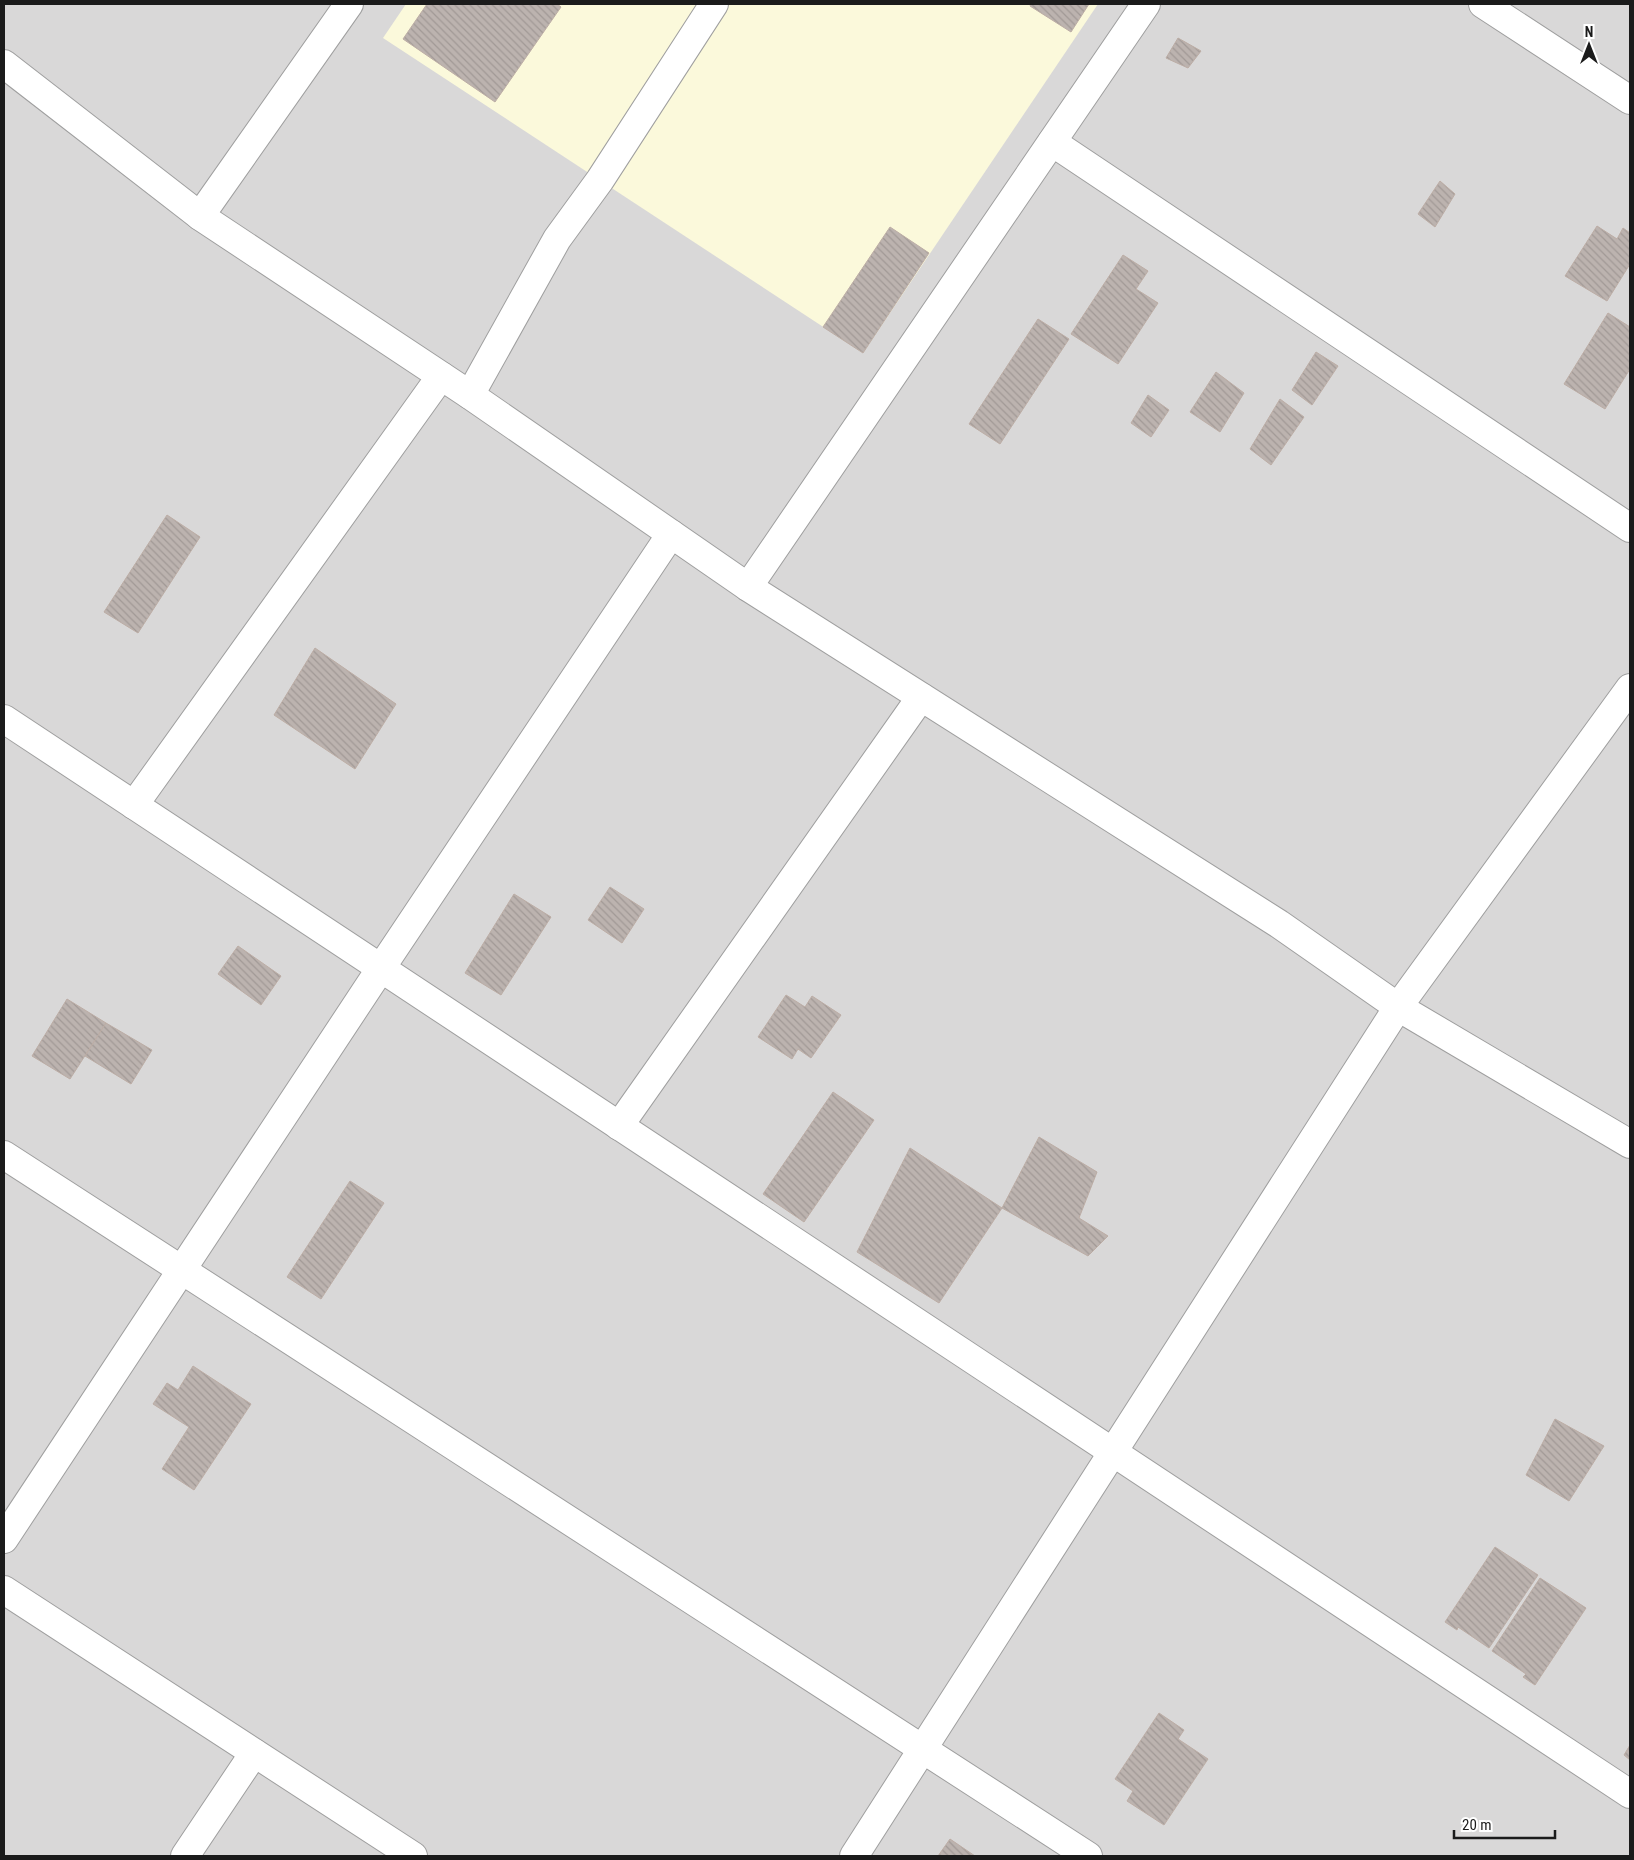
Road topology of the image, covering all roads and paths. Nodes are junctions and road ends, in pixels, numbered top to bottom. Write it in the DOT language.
graph roads {
  1 [pos="349,4"];
  2 [pos="714,4"];
  3 [pos="1146,4"];
  4 [pos="1483,4"];
  5 [pos="4,64"];
  6 [pos="1630,100"];
  7 [pos="1052,142"];
  8 [pos="200,216"];
  9 [pos="441,376"];
  10 [pos="470,395"];
  11 [pos="1630,528"];
  12 [pos="671,534"];
  13 [pos="748,586"];
  14 [pos="1630,688"];
  15 [pos="921,697"];
  16 [pos="4,719"];
  17 [pos="134,805"];
  18 [pos="381,968"];
  19 [pos="1398,1007"];
  20 [pos="619,1126"];
  21 [pos="1630,1144"];
  22 [pos="4,1155"];
  23 [pos="182,1270"];
  24 [pos="1114,1452"];
  25 [pos="4,1539"];
  26 [pos="4,1590"];
  27 [pos="923,1749"];
  28 [pos="254,1753"];
  29 [pos="1630,1794"];
  30 [pos="185,1856"];
  31 [pos="413,1856"];
  32 [pos="854,1856"];
  33 [pos="1088,1856"];
  1 -- 8 [label="street"];
  2 -- 10 [label="street"];
  3 -- 7 [label="street"];
  4 -- 6 [label="street"];
  5 -- 8 [label="street"];
  7 -- 11 [label="street"];
  7 -- 13 [label="street"];
  8 -- 9 [label="street"];
  9 -- 10 [label="street"];
  9 -- 17 [label="street"];
  10 -- 12 [label="street"];
  12 -- 13 [label="street"];
  12 -- 18 [label="street"];
  13 -- 15 [label="street"];
  14 -- 19 [label="street"];
  15 -- 19 [label="street"];
  15 -- 20 [label="street"];
  16 -- 17 [label="street"];
  17 -- 18 [label="street"];
  18 -- 20 [label="street"];
  18 -- 23 [label="street"];
  19 -- 21 [label="street"];
  19 -- 24 [label="street"];
  20 -- 24 [label="street"];
  22 -- 23 [label="street"];
  23 -- 25 [label="street"];
  23 -- 27 [label="street"];
  24 -- 27 [label="street"];
  24 -- 29 [label="street"];
  26 -- 28 [label="street"];
  27 -- 32 [label="street"];
  27 -- 33 [label="street"];
  28 -- 30 [label="street"];
  28 -- 31 [label="street"];
}
